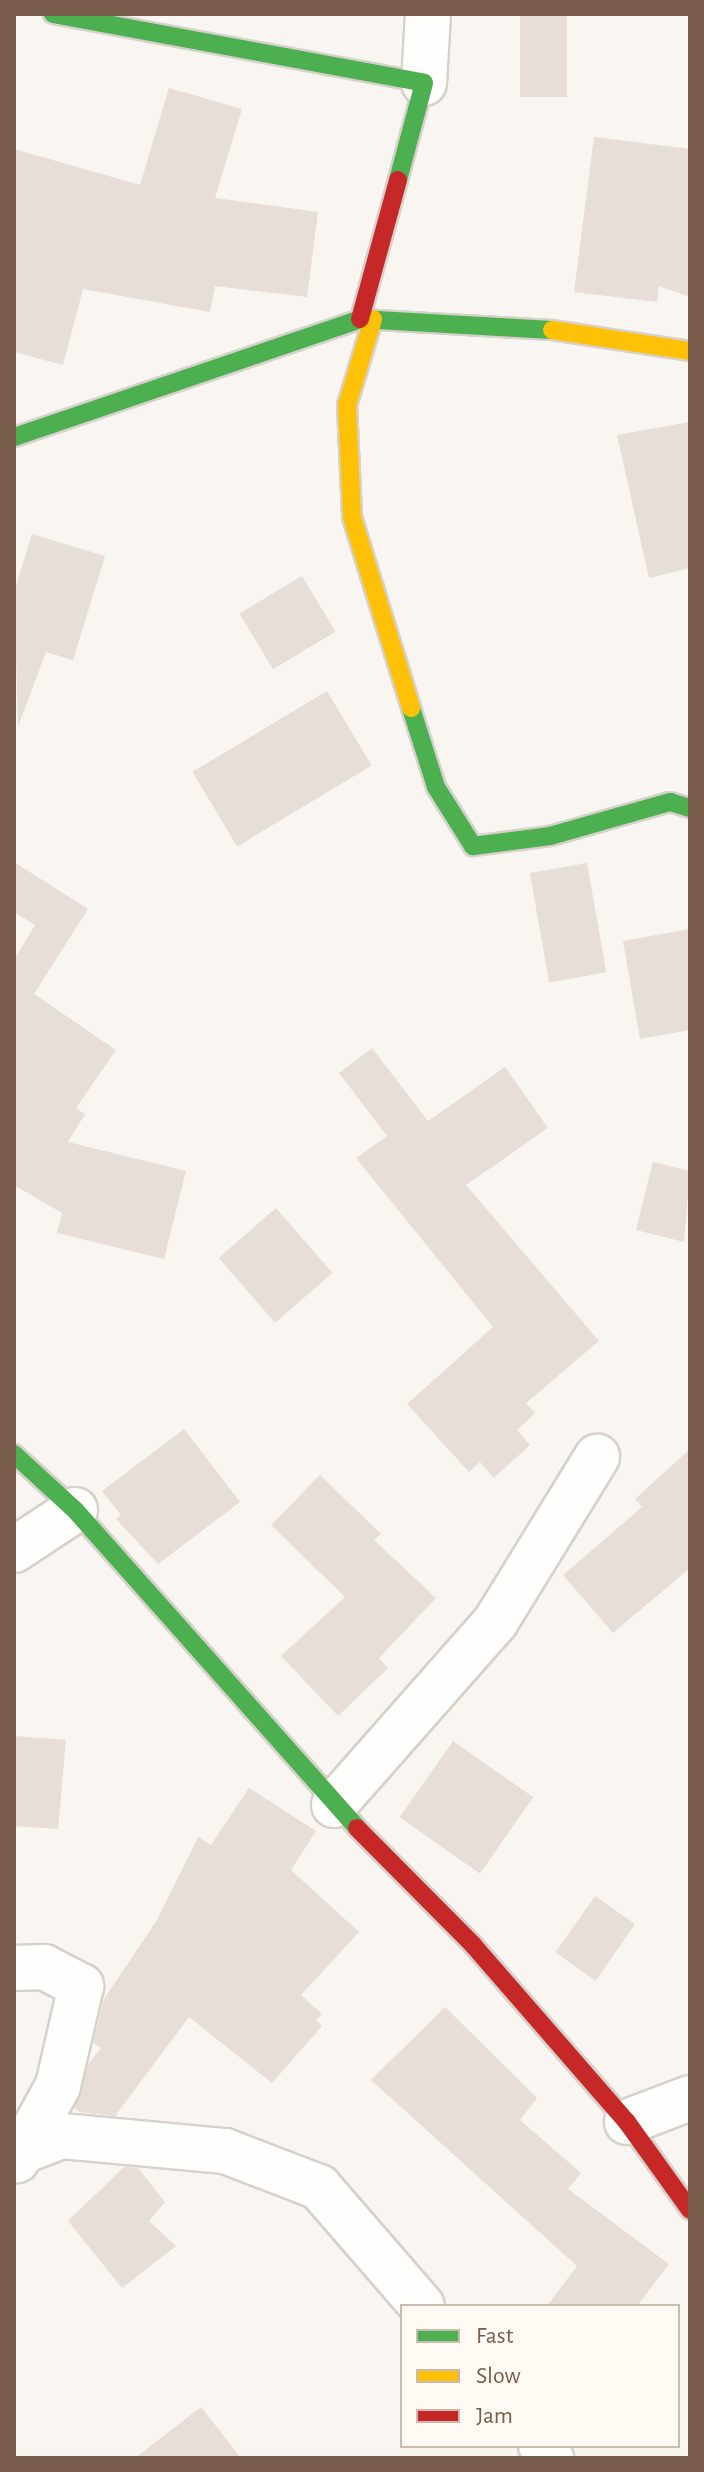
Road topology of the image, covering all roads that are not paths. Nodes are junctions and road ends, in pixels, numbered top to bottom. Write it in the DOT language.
graph roads {
  1 [pos="53,14"];
  2 [pos="428,14"];
  3 [pos="424,83"];
  4 [pos="366,319"];
  5 [pos="690,351"];
  6 [pos="14,437"];
  7 [pos="690,808"];
  8 [pos="14,1454"];
  9 [pos="597,1457"];
  10 [pos="75,1510"];
  11 [pos="14,1550"];
  12 [pos="334,1805"];
  13 [pos="14,1968"];
  14 [pos="690,2098"];
  15 [pos="627,2122"];
  16 [pos="17,2159"];
  17 [pos="690,2210"];
  18 [pos="420,2304"];
  1 -- 3 [label="street"];
  2 -- 3 [label="street"];
  3 -- 4 [label="street"];
  4 -- 5 [label="street"];
  4 -- 6 [label="street"];
  4 -- 7 [label="street"];
  8 -- 10 [label="street"];
  9 -- 12 [label="street"];
  10 -- 11 [label="street"];
  10 -- 12 [label="street"];
  12 -- 15 [label="street"];
  13 -- 16 [label="street"];
  14 -- 15 [label="street"];
  15 -- 17 [label="street"];
  16 -- 18 [label="street"];
}
